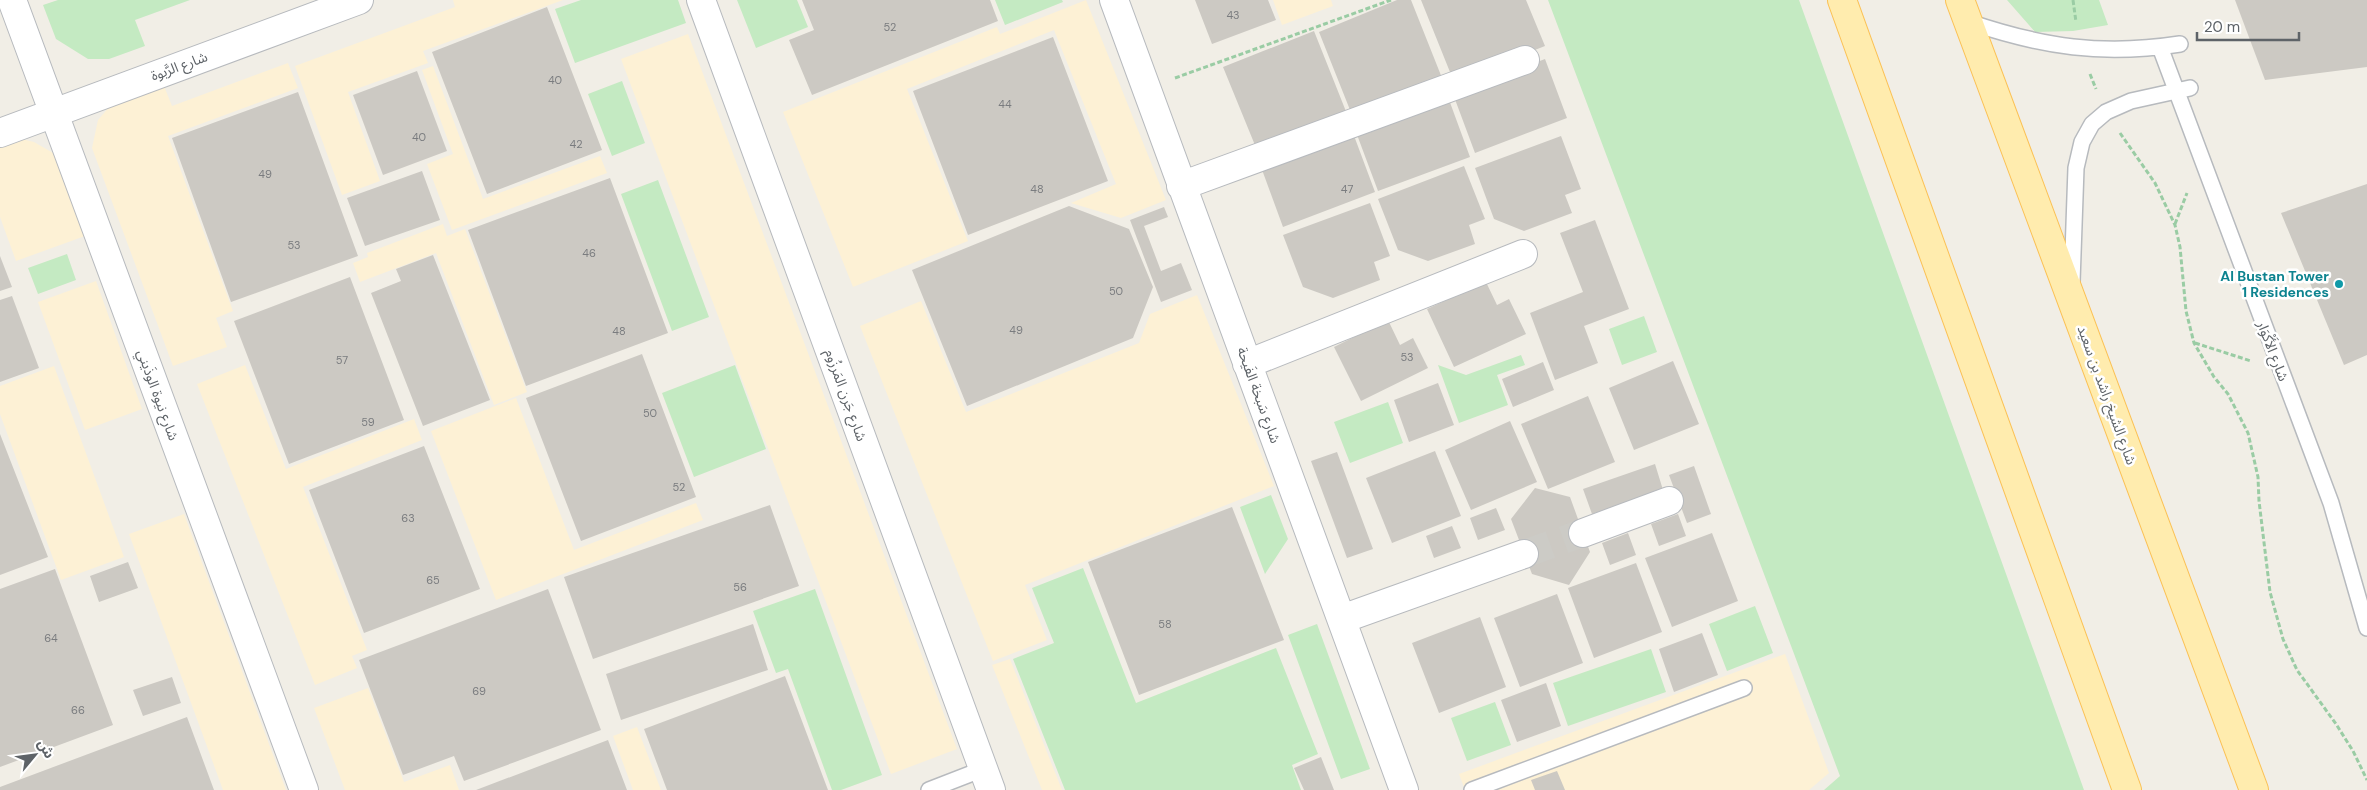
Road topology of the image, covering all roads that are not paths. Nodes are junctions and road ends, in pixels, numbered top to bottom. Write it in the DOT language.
graph roads {
  1 [pos="12,0"];
  2 [pos="359,0"];
  3 [pos="701,0"];
  4 [pos="1114,0"];
  5 [pos="1842,0"];
  6 [pos="1964,11"];
  7 [pos="2180,44"];
  8 [pos="2160,47"];
  9 [pos="1525,60"];
  10 [pos="2183,90"];
  11 [pos="54,113"];
  12 [pos="0,133"];
  13 [pos="1181,186"];
  14 [pos="1522,254"];
  15 [pos="2071,299"];
  16 [pos="1247,364"];
  17 [pos="1669,502"];
  18 [pos="1584,533"];
  19 [pos="1524,554"];
  20 [pos="1342,620"];
  21 [pos="2367,628"];
  22 [pos="1744,688"];
  23 [pos="987,780"];
  24 [pos="304,790"];
  25 [pos="928,790"];
  26 [pos="1404,790"];
  27 [pos="1472,790"];
  28 [pos="2127,790"];
  29 [pos="2254,790"];
  1 -- 11 [label="street, شارع نيوة الوذَيني"];
  2 -- 11 [label="street, شارع الرَّبوة"];
  3 -- 23 [label="street, شارع جَرن المَرزُوم"];
  4 -- 13 [label="street, شارع سَبخة الفَيحة"];
  5 -- 28 [label="main road"];
  6 -- 8 [label="lane"];
  6 -- 15 [label="main road, شارع الشيخ راشد بن سعيد"];
  7 -- 8 [label="lane"];
  8 -- 10 [label="lane, شارع الأَكْوَار"];
  9 -- 13 [label="street"];
  10 -- 15 [label="lane"];
  10 -- 21 [label="lane, شارع الأَكْوَار"];
  11 -- 12 [label="street, شارع الرَّبوة"];
  11 -- 24 [label="street, شارع نيوة الوذَيني"];
  13 -- 16 [label="street, شارع سَبخة الفَيحة"];
  14 -- 16 [label="street"];
  15 -- 29 [label="main road, شارع الشيخ راشد بن سعيد"];
  16 -- 20 [label="street, شارع سَبخة الفَيحة"];
  17 -- 18 [label="street"];
  19 -- 20 [label="street"];
  20 -- 26 [label="street, شارع سَبخة الفَيحة"];
  22 -- 27 [label="lane"];
  23 -- 25 [label="lane"];
}
